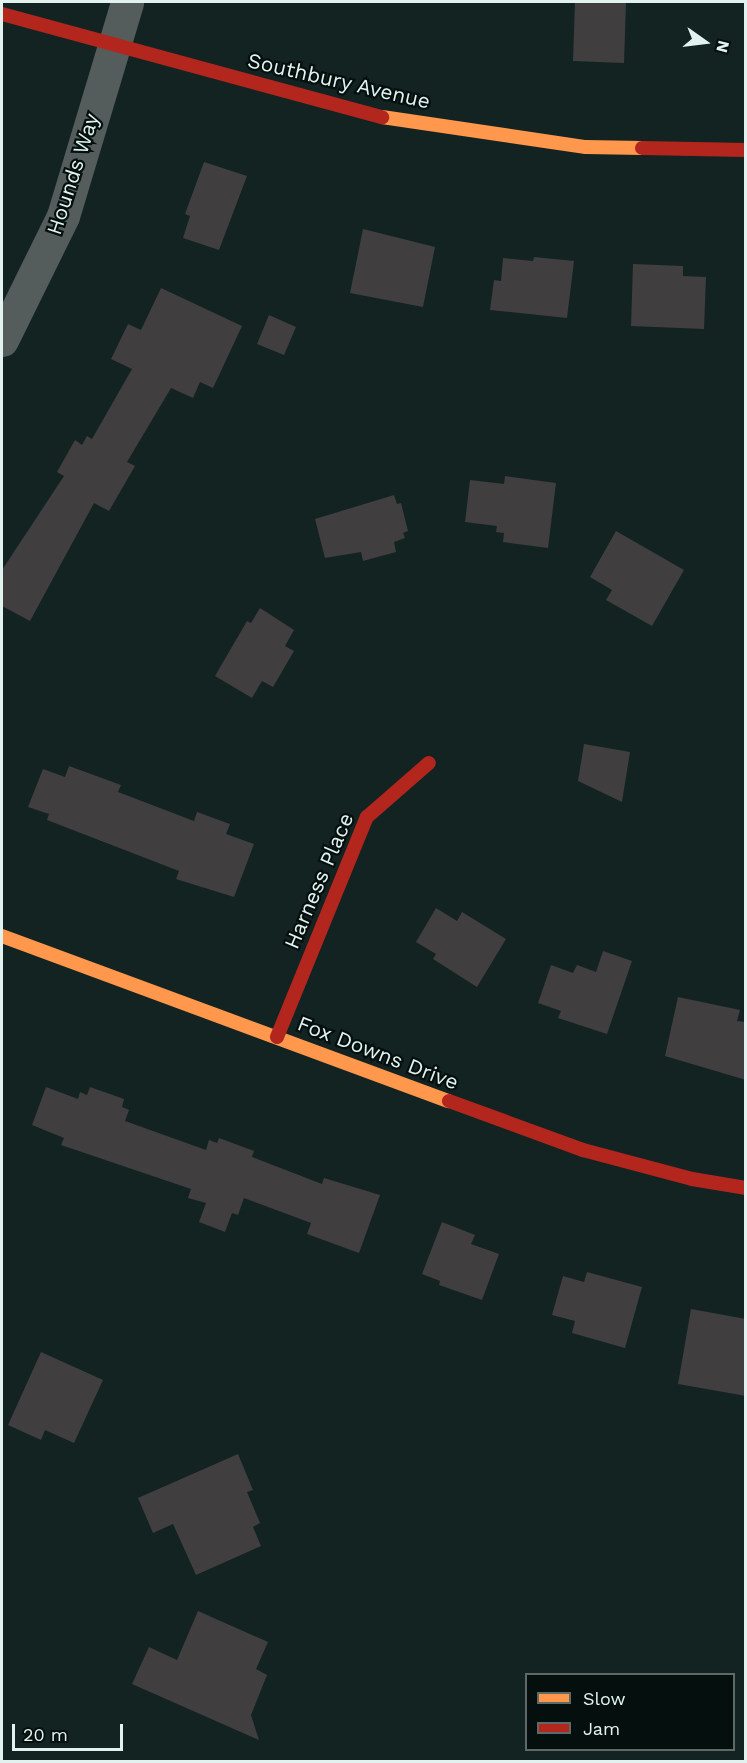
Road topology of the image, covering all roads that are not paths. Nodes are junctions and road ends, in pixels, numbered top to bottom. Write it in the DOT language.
graph roads {
  1 [pos="127,2"];
  2 [pos="2,14"];
  3 [pos="113,46"];
  4 [pos="746,150"];
  5 [pos="2,340"];
  6 [pos="429,763"];
  7 [pos="2,936"];
  8 [pos="277,1037"];
  9 [pos="746,1188"];
  1 -- 3 [label="street, Hounds Way"];
  2 -- 3 [label="street, Southbury Avenue"];
  3 -- 4 [label="street, Southbury Avenue"];
  3 -- 5 [label="street, Hounds Way"];
  6 -- 8 [label="street, Harness Place"];
  7 -- 8 [label="street, Fox Downs Drive"];
  8 -- 9 [label="street, Fox Downs Drive"];
}
